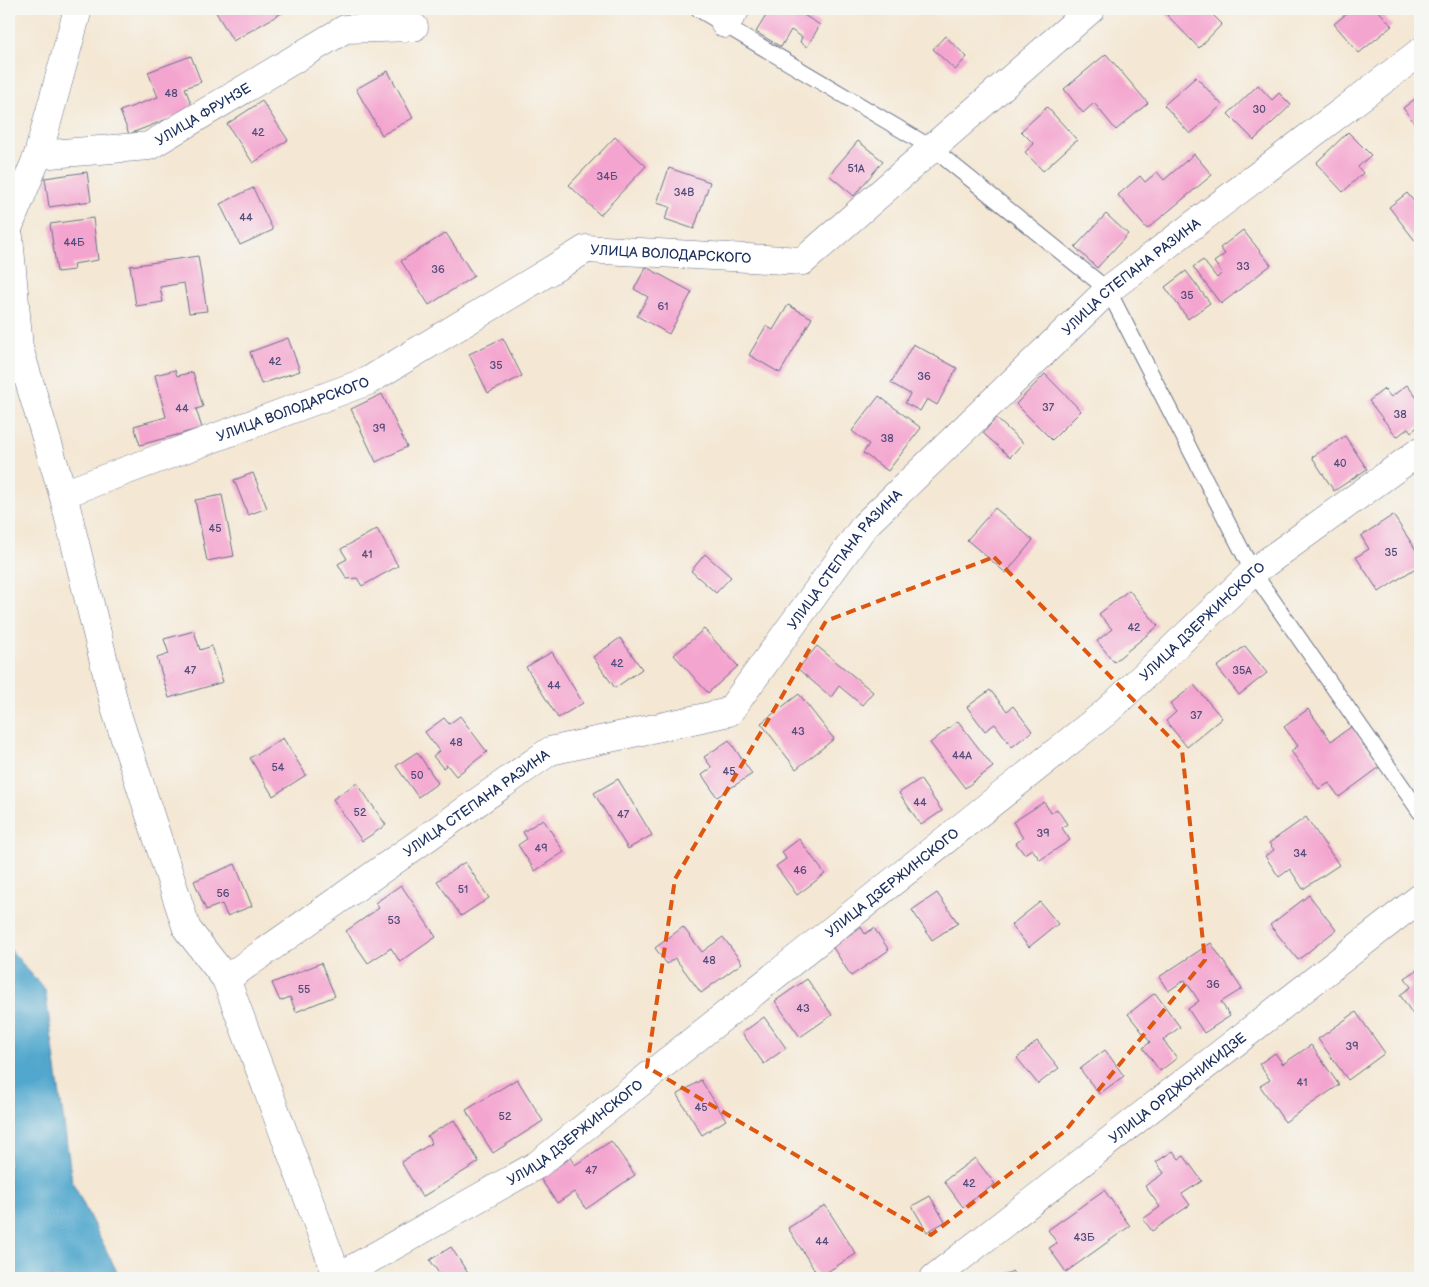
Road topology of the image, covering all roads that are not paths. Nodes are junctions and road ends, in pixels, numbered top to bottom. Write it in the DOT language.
graph roads {
  1 [pos="78,9"];
  2 [pos="698,9"];
  3 [pos="1091,9"];
  4 [pos="730,16"];
  5 [pos="414,26"];
  6 [pos="1420,52"];
  7 [pos="932,148"];
  8 [pos="38,155"];
  9 [pos="9,226"];
  10 [pos="9,237"];
  11 [pos="1108,290"];
  12 [pos="1420,451"];
  13 [pos="63,494"];
  14 [pos="1253,572"];
  15 [pos="1420,812"];
  16 [pos="1420,898"];
  17 [pos="226,980"];
  18 [pos="338,1277"];
  19 [pos="934,1278"];
  1 -- 8 [label="street"];
  2 -- 4 [label="lane"];
  3 -- 7 [label="street, УЛИЦА ВОЛОДАРСКОГО"];
  4 -- 7 [label="lane"];
  5 -- 8 [label="street, УЛИЦА ФРУНЗЕ"];
  6 -- 11 [label="street, УЛИЦА СТЕПАНА РАЗИНА"];
  7 -- 11 [label="lane"];
  7 -- 13 [label="street, УЛИЦА ВОЛОДАРСКОГО"];
  8 -- 9 [label="street"];
  10 -- 13 [label="street"];
  11 -- 14 [label="lane"];
  11 -- 17 [label="street, УЛИЦА СТЕПАНА РАЗИНА"];
  12 -- 14 [label="street, УЛИЦА ДЗЕРЖИНСКОГО"];
  13 -- 17 [label="street"];
  14 -- 15 [label="lane"];
  14 -- 18 [label="street, УЛИЦА ДЗЕРЖИНСКОГО"];
  16 -- 19 [label="street, УЛИЦА ОРДЖОНИКИДЗЕ"];
  17 -- 18 [label="street"];
}
